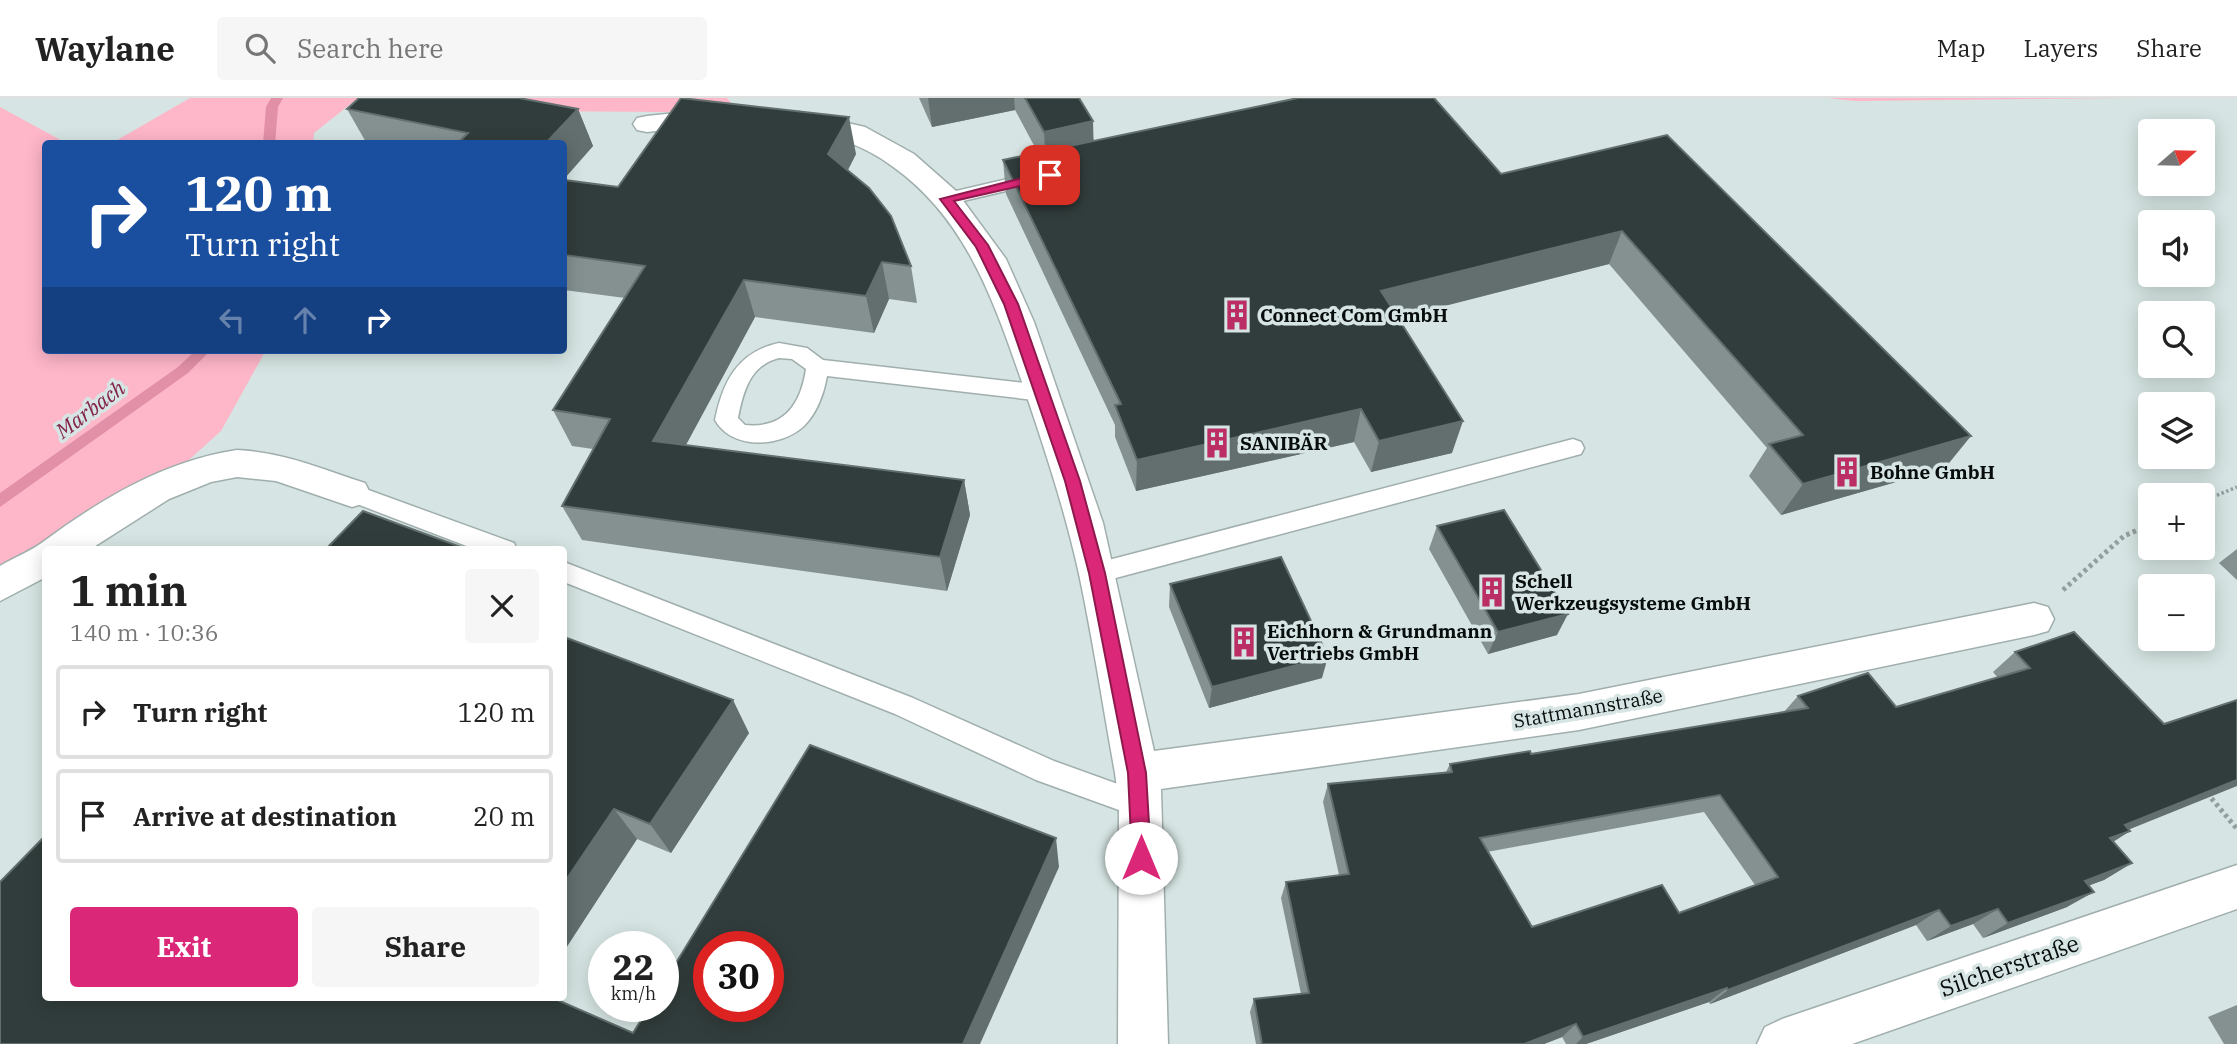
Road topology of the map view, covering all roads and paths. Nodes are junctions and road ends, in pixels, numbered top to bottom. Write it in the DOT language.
graph roads {
  1 [pos="647,124"];
  2 [pos="1054,174"];
  3 [pos="946,199"];
  4 [pos="817,367"];
  5 [pos="1043,393"];
  6 [pos="1573,448"];
  7 [pos="2237,487"];
  8 [pos="352,493"];
  9 [pos="2215,497"];
  10 [pos="2138,530"];
  11 [pos="65,546"];
  12 [pos="494,546"];
  13 [pos="42,559"];
  14 [pos="567,573"];
  15 [pos="1097,573"];
  16 [pos="0,585"];
  17 [pos="2034,619"];
  18 [pos="1139,789"];
  19 [pos="2203,789"];
  20 [pos="2237,829"];
  21 [pos="2237,887"];
  22 [pos="1143,1044"];
  23 [pos="1782,1044"];
  1 -- 3 [label="street"];
  2 -- 3 [label="lane"];
  3 -- 5 [label="street"];
  4 -- 4 [label="lane"];
  4 -- 5 [label="lane"];
  5 -- 15 [label="street"];
  6 -- 15 [label="lane"];
  7 -- 9 [label="path"];
  8 -- 11 [label="street"];
  8 -- 12 [label="lane"];
  10 -- 17 [label="path"];
  13 -- 16 [label="street"];
  14 -- 18 [label="lane"];
  15 -- 18 [label="street"];
  17 -- 18 [label="street, Stattmannstraße"];
  18 -- 22 [label="street"];
  19 -- 20 [label="path"];
  21 -- 23 [label="street, Silcherstraße"];
}
